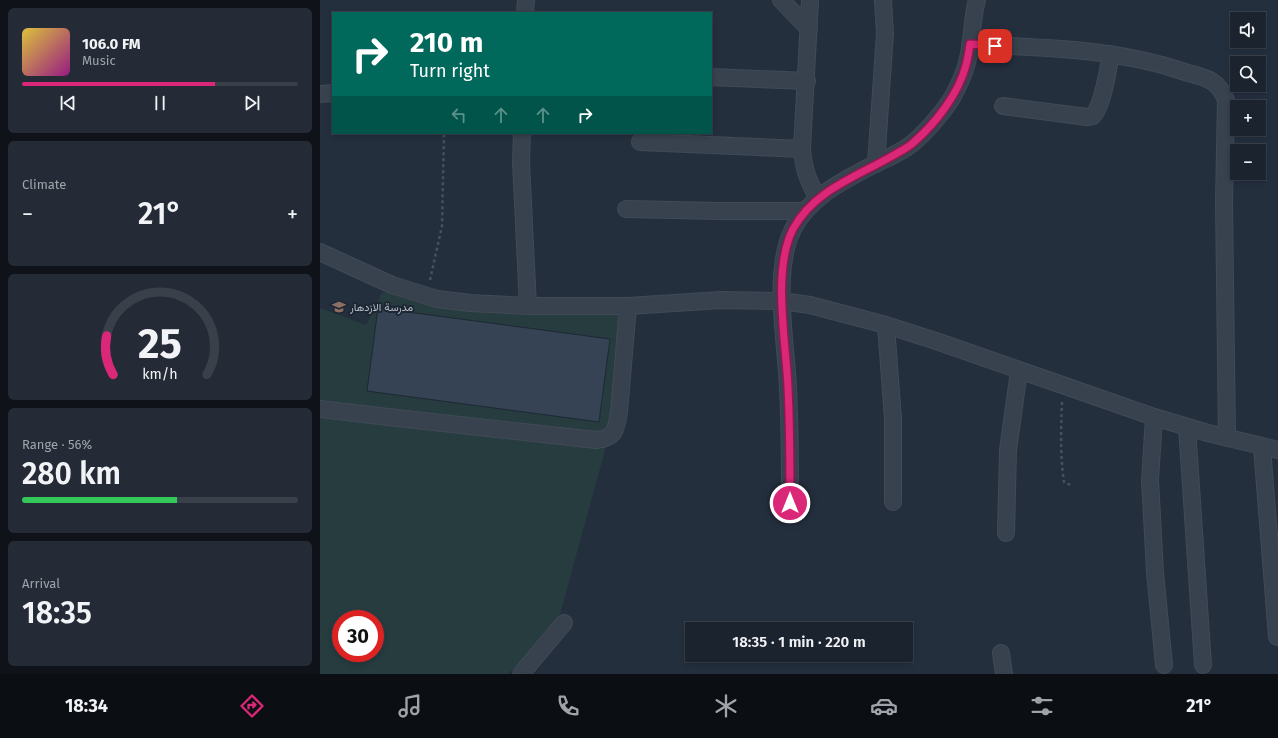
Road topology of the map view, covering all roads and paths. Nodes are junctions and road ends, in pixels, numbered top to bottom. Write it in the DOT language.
graph roads {
  1 [pos="526,0"];
  2 [pos="781,0"];
  3 [pos="810,0"];
  4 [pos="883,0"];
  5 [pos="977,0"];
  6 [pos="525,12"];
  7 [pos="809,29"];
  8 [pos="970,44"];
  9 [pos="1111,54"];
  10 [pos="712,77"];
  11 [pos="807,81"];
  12 [pos="332,93"];
  13 [pos="320,94"];
  14 [pos="1003,106"];
  15 [pos="444,134"];
  16 [pos="522,134"];
  17 [pos="640,142"];
  18 [pos="802,149"];
  19 [pos="876,164"];
  20 [pos="818,199"];
  21 [pos="626,209"];
  22 [pos="804,212"];
  23 [pos="320,252"];
  24 [pos="427,296"];
  25 [pos="781,301"];
  26 [pos="528,306"];
  27 [pos="628,306"];
  28 [pos="886,325"];
  29 [pos="1019,371"];
  30 [pos="1062,386"];
  31 [pos="320,409"];
  32 [pos="1154,418"];
  33 [pos="1187,427"];
  34 [pos="1227,438"];
  35 [pos="1262,447"];
  36 [pos="1278,450"];
  37 [pos="1073,486"];
  38 [pos="893,502"];
  39 [pos="790,503"];
  40 [pos="1006,533"];
  41 [pos="564,623"];
  42 [pos="1277,636"];
  43 [pos="1001,653"];
  44 [pos="1164,665"];
  45 [pos="1203,665"];
  46 [pos="520,674"];
  47 [pos="1004,674"];
  1 -- 6 [label="street"];
  2 -- 7 [label="street"];
  3 -- 7 [label="street"];
  4 -- 19 [label="street"];
  5 -- 8 [label="street"];
  7 -- 11 [label="street"];
  8 -- 9 [label="street"];
  8 -- 19 [label="street"];
  9 -- 14 [label="street"];
  9 -- 34 [label="street"];
  10 -- 11 [label="street"];
  11 -- 18 [label="street"];
  12 -- 13 [label="street"];
  15 -- 24 [label="path"];
  16 -- 26 [label="street"];
  17 -- 18 [label="street"];
  18 -- 20 [label="street"];
  19 -- 20 [label="street"];
  20 -- 22 [label="street"];
  21 -- 22 [label="street"];
  22 -- 25 [label="street"];
  23 -- 24 [label="street"];
  24 -- 26 [label="street"];
  25 -- 27 [label="street"];
  25 -- 28 [label="street"];
  25 -- 39 [label="street"];
  26 -- 27 [label="street"];
  27 -- 31 [label="street"];
  28 -- 29 [label="street"];
  28 -- 38 [label="street"];
  29 -- 30 [label="street"];
  29 -- 40 [label="street"];
  30 -- 32 [label="street"];
  30 -- 37 [label="path"];
  32 -- 33 [label="street"];
  32 -- 44 [label="street"];
  33 -- 34 [label="street"];
  33 -- 45 [label="street"];
  34 -- 35 [label="street"];
  35 -- 36 [label="street"];
  35 -- 42 [label="street"];
  41 -- 46 [label="street"];
  43 -- 47 [label="street"];
}
